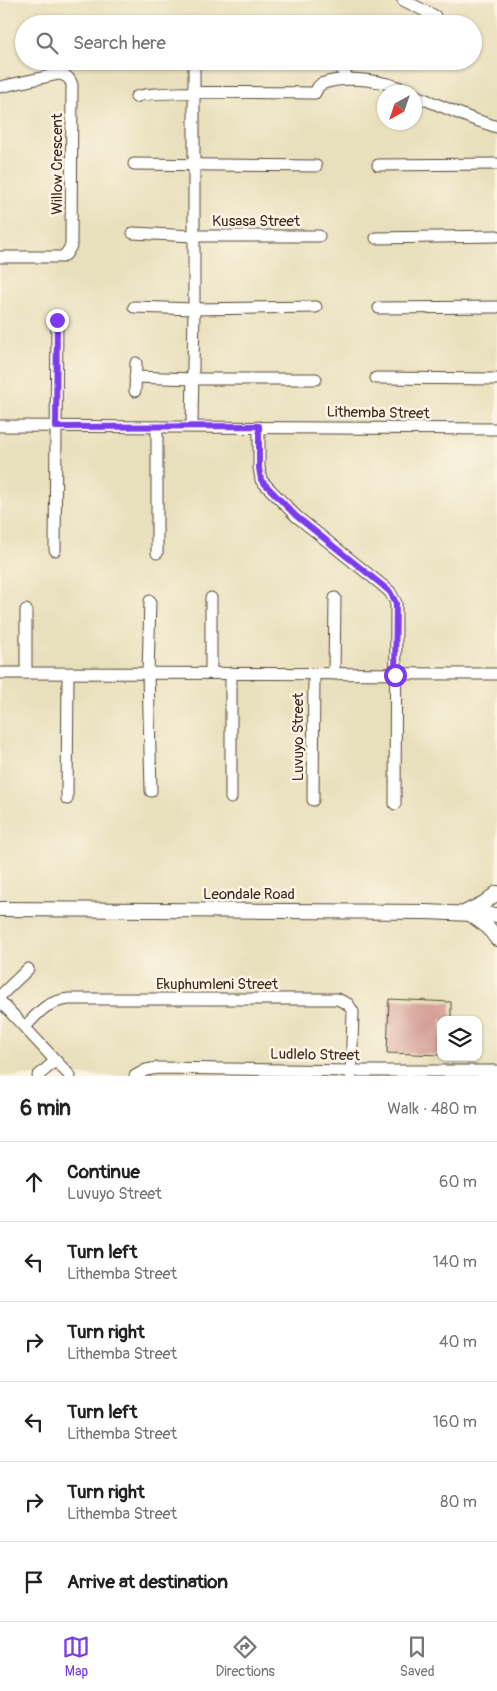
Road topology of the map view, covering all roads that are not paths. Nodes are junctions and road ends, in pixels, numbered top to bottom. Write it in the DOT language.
graph roads {
  1 [pos="403,0"];
  2 [pos="433,15"];
  3 [pos="194,70"];
  4 [pos="342,70"];
  5 [pos="348,78"];
  6 [pos="386,85"];
  7 [pos="0,87"];
  8 [pos="194,93"];
  9 [pos="136,97"];
  10 [pos="422,98"];
  11 [pos="497,127"];
  12 [pos="134,164"];
  13 [pos="497,164"];
  14 [pos="194,165"];
  15 [pos="378,165"];
  16 [pos="316,166"];
  17 [pos="133,233"];
  18 [pos="193,236"];
  19 [pos="319,236"];
  20 [pos="497,236"];
  21 [pos="376,238"];
  22 [pos="0,257"];
  23 [pos="134,307"];
  24 [pos="316,307"];
  25 [pos="497,307"];
  26 [pos="378,308"];
  27 [pos="194,309"];
  28 [pos="57,320"];
  29 [pos="136,363"];
  30 [pos="135,377"];
  31 [pos="376,378"];
  32 [pos="194,379"];
  33 [pos="316,379"];
  34 [pos="497,379"];
  35 [pos="135,391"];
  36 [pos="0,426"];
  37 [pos="192,426"];
  38 [pos="259,426"];
  39 [pos="56,427"];
  40 [pos="158,427"];
  41 [pos="497,429"];
  42 [pos="55,550"];
  43 [pos="157,553"];
  44 [pos="211,598"];
  45 [pos="335,598"];
  46 [pos="150,601"];
  47 [pos="26,610"];
  48 [pos="0,673"];
  49 [pos="26,673"];
  50 [pos="148,673"];
  51 [pos="211,673"];
  52 [pos="231,673"];
  53 [pos="68,674"];
  54 [pos="314,674"];
  55 [pos="334,674"];
  56 [pos="497,674"];
  57 [pos="395,675"];
  58 [pos="151,791"];
  59 [pos="231,798"];
  60 [pos="68,799"];
  61 [pos="313,800"];
  62 [pos="395,804"];
  63 [pos="497,893"];
  64 [pos="0,909"];
  65 [pos="467,913"];
  66 [pos="497,915"];
  67 [pos="497,939"];
  68 [pos="28,969"];
  69 [pos="0,996"];
  70 [pos="0,1001"];
  71 [pos="25,1027"];
  72 [pos="55,1061"];
  73 [pos="497,1070"];
  74 [pos="351,1074"];
  75 [pos="38,1076"];
  76 [pos="70,1076"];
  77 [pos="135,1076"];
  1 -- 2 [label="street"];
  3 -- 8 [label="street, Kusasa Street"];
  4 -- 5 [label="street"];
  5 -- 6 [label="street"];
  5 -- 8 [label="street"];
  7 -- 22 [label="street, Willow Crescent"];
  8 -- 9 [label="street"];
  8 -- 14 [label="street, Kusasa Street"];
  10 -- 11 [label="street"];
  12 -- 14 [label="street"];
  13 -- 15 [label="street"];
  14 -- 16 [label="street"];
  14 -- 18 [label="street, Kusasa Street"];
  17 -- 18 [label="street"];
  18 -- 19 [label="street, Kusasa Street"];
  18 -- 27 [label="street, Kusasa Street"];
  20 -- 21 [label="street"];
  23 -- 27 [label="street"];
  24 -- 27 [label="street"];
  25 -- 26 [label="street"];
  27 -- 32 [label="street, Kusasa Street"];
  28 -- 39 [label="street"];
  29 -- 30 [label="street"];
  30 -- 32 [label="street"];
  30 -- 35 [label="street"];
  31 -- 34 [label="street"];
  32 -- 33 [label="street"];
  32 -- 37 [label="street, Kusasa Street"];
  36 -- 39 [label="street, Lithemba Street"];
  37 -- 38 [label="street, Lithemba Street"];
  37 -- 40 [label="street, Lithemba Street"];
  38 -- 41 [label="street, Lithemba Street"];
  38 -- 57 [label="street"];
  39 -- 40 [label="street, Lithemba Street"];
  39 -- 42 [label="street"];
  40 -- 43 [label="street"];
  44 -- 51 [label="street"];
  45 -- 55 [label="street"];
  46 -- 50 [label="street"];
  47 -- 49 [label="street"];
  48 -- 49 [label="street, Luvuyo Street"];
  49 -- 53 [label="street, Luvuyo Street"];
  50 -- 51 [label="street, Luvuyo Street"];
  50 -- 53 [label="street, Luvuyo Street"];
  50 -- 58 [label="street"];
  51 -- 52 [label="street, Luvuyo Street"];
  52 -- 54 [label="street, Luvuyo Street"];
  52 -- 59 [label="street"];
  53 -- 60 [label="street"];
  54 -- 55 [label="street, Luvuyo Street"];
  54 -- 61 [label="street, Luvuyo Street"];
  55 -- 57 [label="street, Luvuyo Street"];
  56 -- 57 [label="street, Luvuyo Street"];
  57 -- 62 [label="street"];
  63 -- 65 [label="main road"];
  64 -- 65 [label="main road, Leondale Road"];
  65 -- 66 [label="main road, Leondale Road"];
  65 -- 67 [label="main road"];
  68 -- 69 [label="street"];
  70 -- 71 [label="street"];
  71 -- 72 [label="street"];
  71 -- 74 [label="street, Ekuphumleni Street"];
  72 -- 75 [label="street"];
  72 -- 76 [label="street"];
  73 -- 74 [label="street, Ludlelo Street"];
  74 -- 77 [label="street, Ludlelo Street"];
}
